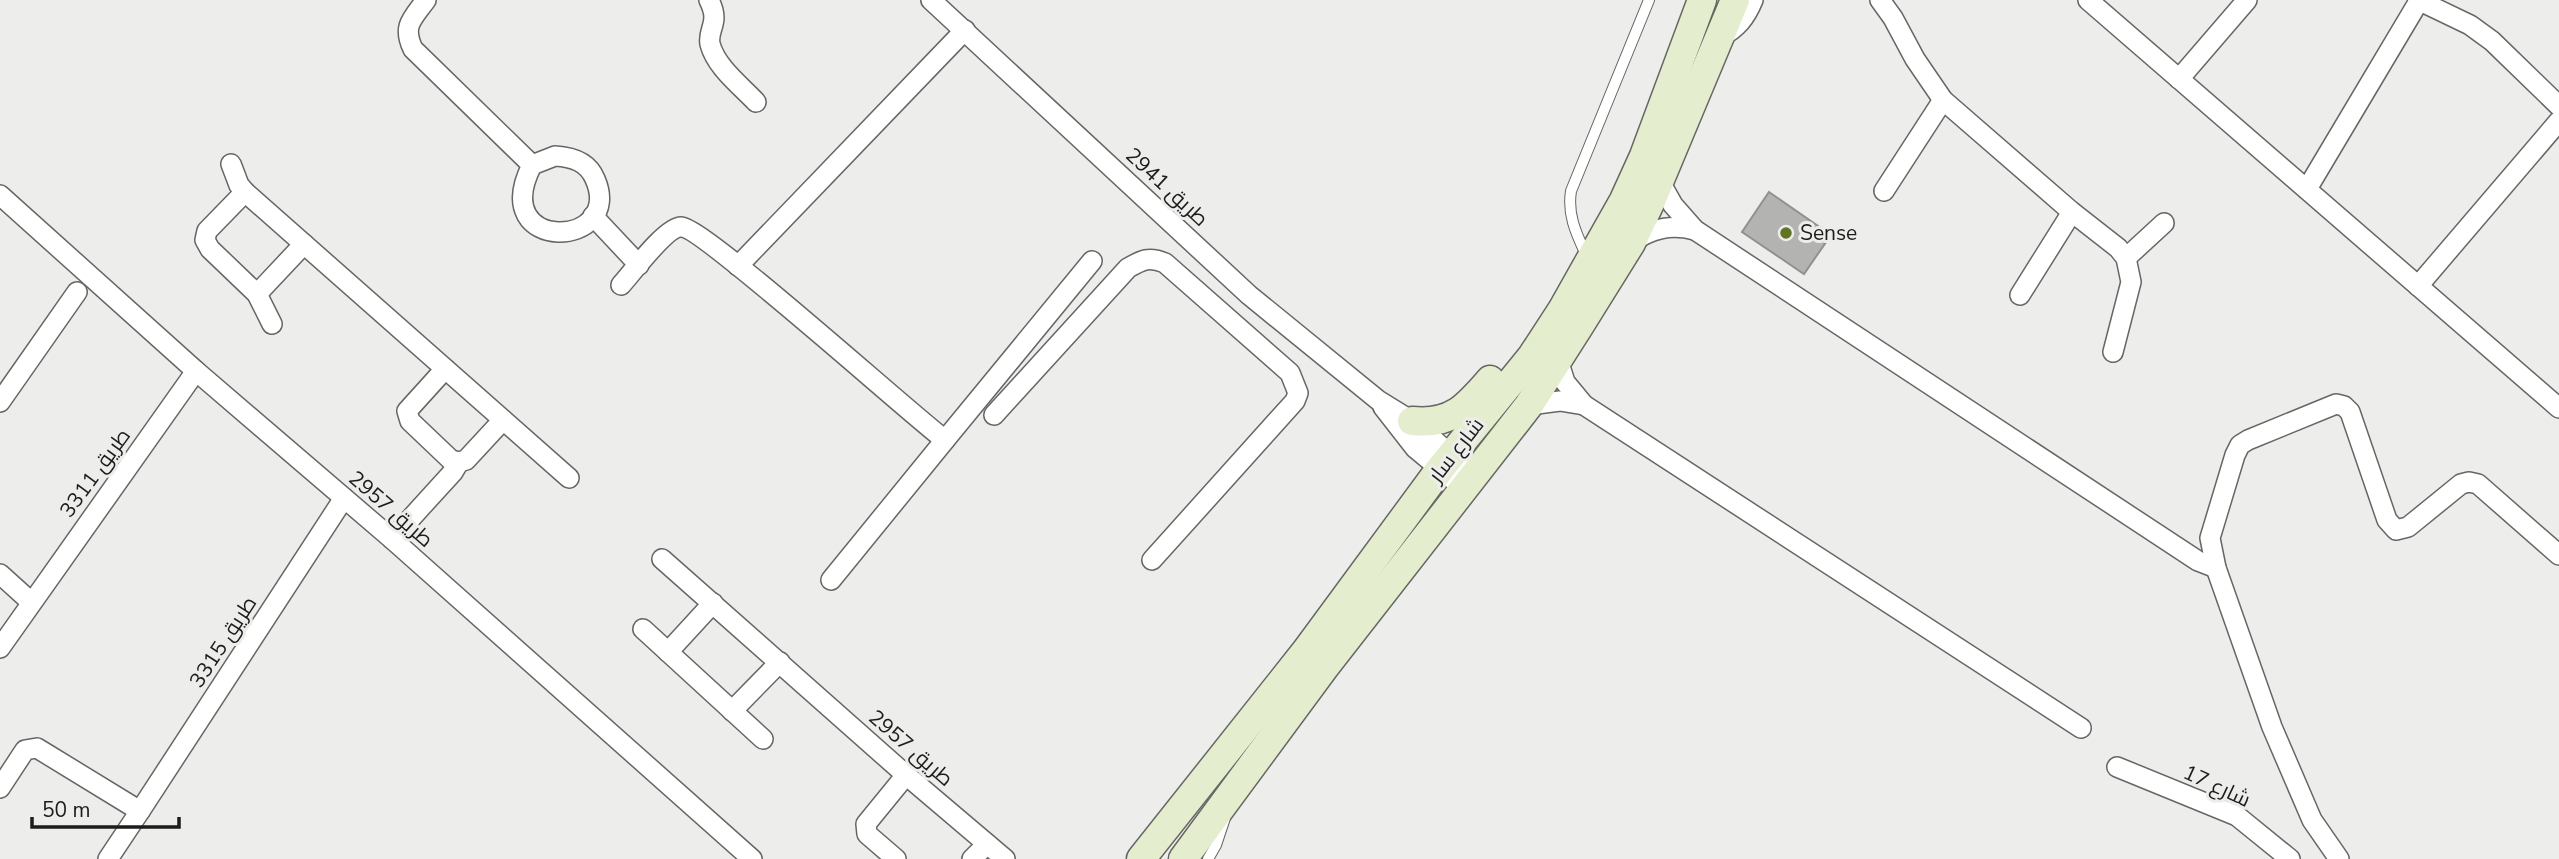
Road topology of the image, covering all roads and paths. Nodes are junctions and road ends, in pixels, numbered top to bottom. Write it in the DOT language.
graph roads {
  1 [pos="426,0"];
  2 [pos="709,0"];
  3 [pos="931,0"];
  4 [pos="1649,0"];
  5 [pos="1702,0"];
  6 [pos="1735,0"];
  7 [pos="1753,0"];
  8 [pos="1880,0"];
  9 [pos="2088,0"];
  10 [pos="2247,0"];
  11 [pos="2419,0"];
  12 [pos="965,30"];
  13 [pos="1720,38"];
  14 [pos="2179,79"];
  15 [pos="1943,100"];
  16 [pos="756,102"];
  17 [pos="2559,106"];
  18 [pos="2559,121"];
  19 [pos="231,164"];
  20 [pos="532,165"];
  21 [pos="1660,181"];
  22 [pos="2307,189"];
  23 [pos="1884,191"];
  24 [pos="245,192"];
  25 [pos="0,195"];
  26 [pos="2072,212"];
  27 [pos="593,216"];
  28 [pos="2164,223"];
  29 [pos="1695,230"];
  30 [pos="1631,243"];
  31 [pos="304,244"];
  32 [pos="2126,258"];
  33 [pos="1091,261"];
  34 [pos="1590,262"];
  35 [pos="639,265"];
  36 [pos="738,266"];
  37 [pos="621,285"];
  38 [pos="2418,286"];
  39 [pos="77,292"];
  40 [pos="257,294"];
  41 [pos="1249,295"];
  42 [pos="2020,295"];
  43 [pos="1562,310"];
  44 [pos="1227,318"];
  45 [pos="272,324"];
  46 [pos="2113,352"];
  47 [pos="1558,360"];
  48 [pos="445,369"];
  49 [pos="196,371"];
  50 [pos="1,397"];
  51 [pos="1378,400"];
  52 [pos="1529,405"];
  53 [pos="1584,405"];
  54 [pos="2559,408"];
  55 [pos="994,415"];
  56 [pos="503,420"];
  57 [pos="1412,421"];
  58 [pos="945,440"];
  59 [pos="459,462"];
  60 [pos="1446,462"];
  61 [pos="569,478"];
  62 [pos="1469,482"];
  63 [pos="344,498"];
  64 [pos="392,539"];
  65 [pos="2559,555"];
  66 [pos="662,559"];
  67 [pos="1152,560"];
  68 [pos="2216,568"];
  69 [pos="0,574"];
  70 [pos="831,580"];
  71 [pos="31,602"];
  72 [pos="713,603"];
  73 [pos="643,629"];
  74 [pos="0,648"];
  75 [pos="668,652"];
  76 [pos="780,662"];
  77 [pos="732,711"];
  78 [pos="2081,728"];
  79 [pos="763,739"];
  80 [pos="2117,767"];
  81 [pos="906,775"];
  82 [pos="0,788"];
  83 [pos="1228,800"];
  84 [pos="140,811"];
  85 [pos="987,844"];
  86 [pos="108,859"];
  87 [pos="752,859"];
  88 [pos="895,859"];
  89 [pos="972,859"];
  90 [pos="1005,859"];
  91 [pos="1141,859"];
  92 [pos="1183,859"];
  93 [pos="1208,859"];
  94 [pos="2290,859"];
  95 [pos="2339,859"];
  1 -- 20 [label="street"];
  2 -- 16 [label="street"];
  3 -- 12 [label="street, طريق 2941"];
  4 -- 34 [label="lane"];
  5 -- 34 [label="street, شارع سار"];
  6 -- 13 [label="street, شارع سار"];
  7 -- 13 [label="street"];
  8 -- 15 [label="street"];
  9 -- 14 [label="street"];
  10 -- 14 [label="street"];
  11 -- 17 [label="street"];
  11 -- 22 [label="street"];
  12 -- 36 [label="street"];
  12 -- 41 [label="street, طريق 2941"];
  13 -- 21 [label="street, شارع سار"];
  14 -- 22 [label="street"];
  15 -- 23 [label="street"];
  15 -- 26 [label="street"];
  18 -- 38 [label="street"];
  19 -- 24 [label="street"];
  20 -- 27 [label="street"];
  20 -- 27 [label="street"];
  21 -- 29 [label="street"];
  21 -- 30 [label="street, شارع سار"];
  22 -- 38 [label="street"];
  24 -- 31 [label="street"];
  24 -- 40 [label="street"];
  25 -- 49 [label="street, طريق 2957"];
  26 -- 32 [label="street"];
  26 -- 42 [label="street"];
  27 -- 35 [label="street"];
  28 -- 32 [label="street"];
  29 -- 30 [label="street"];
  29 -- 68 [label="street"];
  30 -- 47 [label="street, شارع سار"];
  31 -- 40 [label="street"];
  31 -- 48 [label="street"];
  32 -- 46 [label="street"];
  33 -- 58 [label="street"];
  34 -- 43 [label="street, شارع سار"];
  35 -- 36 [label="street"];
  35 -- 37 [label="street"];
  36 -- 58 [label="street"];
  38 -- 54 [label="street"];
  39 -- 50 [label="street"];
  40 -- 45 [label="street"];
  41 -- 44 [label="street"];
  41 -- 51 [label="street, طريق 2941"];
  43 -- 57 [label="street"];
  43 -- 60 [label="street, شارع سار"];
  44 -- 55 [label="street"];
  44 -- 67 [label="street"];
  47 -- 52 [label="street, شارع سار"];
  47 -- 53 [label="street"];
  48 -- 56 [label="street"];
  48 -- 59 [label="street"];
  49 -- 63 [label="street, طريق 2957"];
  49 -- 71 [label="street, طريق 3311"];
  51 -- 57 [label="street, طريق 2941"];
  51 -- 60 [label="street, طريق 2941"];
  52 -- 53 [label="street"];
  52 -- 62 [label="street, شارع سار"];
  53 -- 78 [label="street"];
  56 -- 59 [label="street"];
  56 -- 61 [label="street"];
  57 -- 60 [label="street, طريق 2941"];
  58 -- 70 [label="street"];
  59 -- 64 [label="street"];
  60 -- 62 [label="street, طريق 2941"];
  60 -- 91 [label="street, شارع سار"];
  62 -- 83 [label="street, شارع سار"];
  63 -- 64 [label="street, طريق 2957"];
  63 -- 84 [label="street, طريق 3315"];
  64 -- 87 [label="street, طريق 2957"];
  65 -- 68 [label="street"];
  66 -- 72 [label="street, طريق 2957"];
  68 -- 95 [label="street"];
  69 -- 71 [label="street"];
  71 -- 74 [label="street, طريق 3311"];
  72 -- 75 [label="street"];
  72 -- 76 [label="street, طريق 2957"];
  73 -- 75 [label="street"];
  75 -- 77 [label="street"];
  76 -- 77 [label="street"];
  76 -- 81 [label="street, طريق 2957"];
  77 -- 79 [label="street"];
  80 -- 94 [label="street, شارع 17"];
  81 -- 85 [label="street, طريق 2957"];
  81 -- 88 [label="street"];
  82 -- 84 [label="street"];
  83 -- 92 [label="street, شارع سار"];
  83 -- 93 [label="lane"];
  84 -- 86 [label="street, طريق 3315"];
  85 -- 89 [label="street"];
  85 -- 90 [label="street, طريق 2957"];
}
